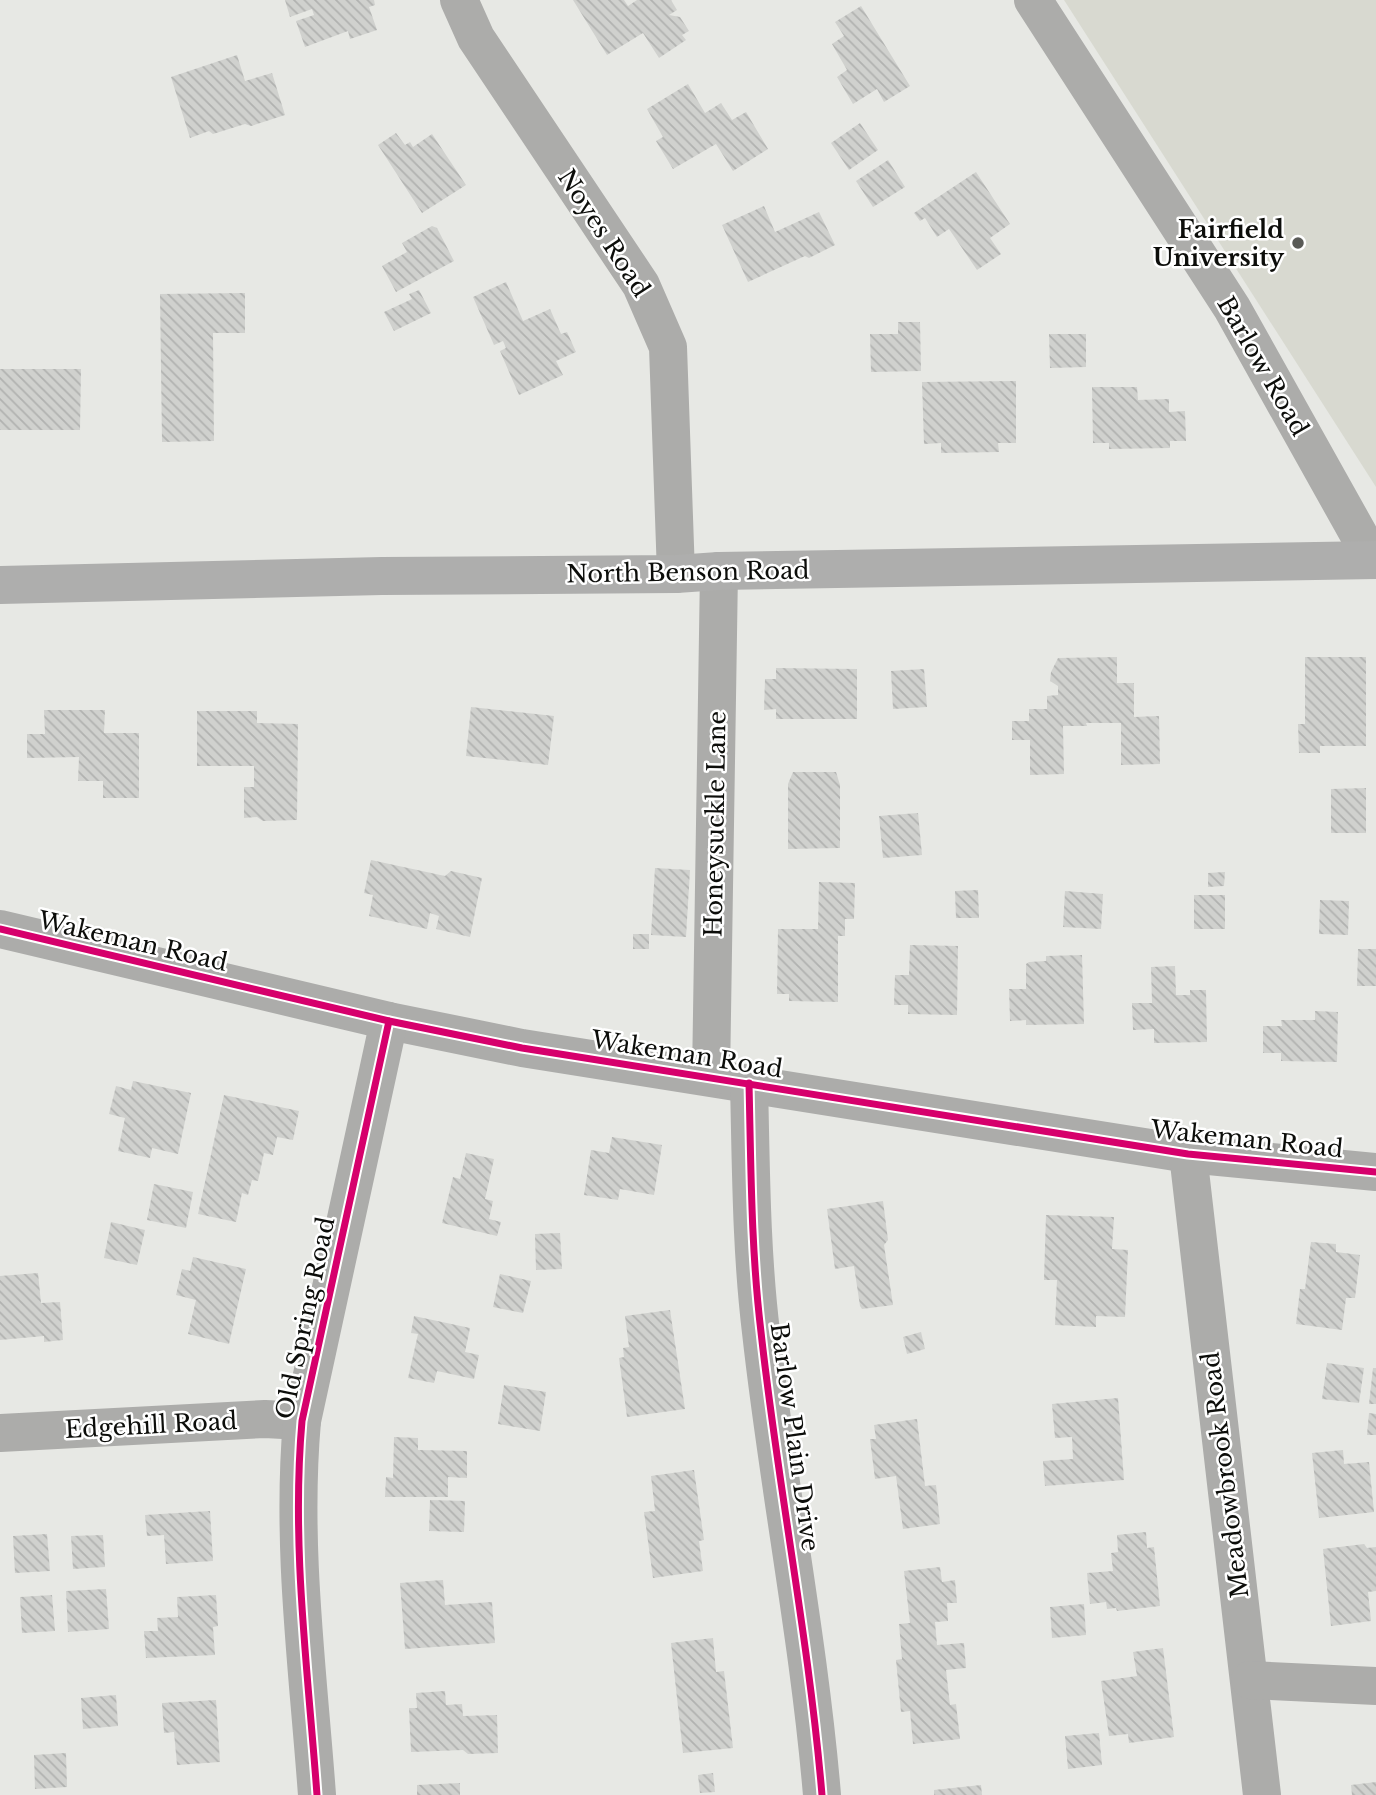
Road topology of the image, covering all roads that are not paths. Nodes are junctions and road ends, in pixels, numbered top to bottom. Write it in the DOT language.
graph roads {
  1 [pos="459,0"];
  2 [pos="1032,0"];
  3 [pos="1375,560"];
  4 [pos="719,571"];
  5 [pos="676,574"];
  6 [pos="0,585"];
  7 [pos="0,929"];
  8 [pos="388,1021"];
  9 [pos="710,1077"];
  10 [pos="748,1083"];
  11 [pos="1188,1154"];
  12 [pos="1376,1172"];
  13 [pos="302,1420"];
  14 [pos="0,1433"];
  15 [pos="1250,1679"];
  16 [pos="1376,1686"];
  17 [pos="317,1795"];
  18 [pos="822,1795"];
  19 [pos="1262,1795"];
  1 -- 5 [label="street, Noyes Road"];
  2 -- 3 [label="street, Barlow Road"];
  3 -- 4 [label="main road, North Benson Road"];
  4 -- 5 [label="main road, North Benson Road"];
  4 -- 9 [label="street, Honeysuckle Lane"];
  5 -- 6 [label="main road, North Benson Road"];
  7 -- 8 [label="street, Wakeman Road"];
  8 -- 9 [label="street, Wakeman Road"];
  8 -- 13 [label="street, Old Spring Road"];
  9 -- 10 [label="street, Wakeman Road"];
  10 -- 11 [label="street, Wakeman Road"];
  10 -- 18 [label="street, Barlow Plain Drive"];
  11 -- 12 [label="street, Wakeman Road"];
  11 -- 15 [label="street, Meadowbrook Road"];
  13 -- 14 [label="street, Edgehill Road"];
  13 -- 17 [label="street, Old Spring Road"];
  15 -- 16 [label="street"];
  15 -- 19 [label="street, Meadowbrook Road"];
}
